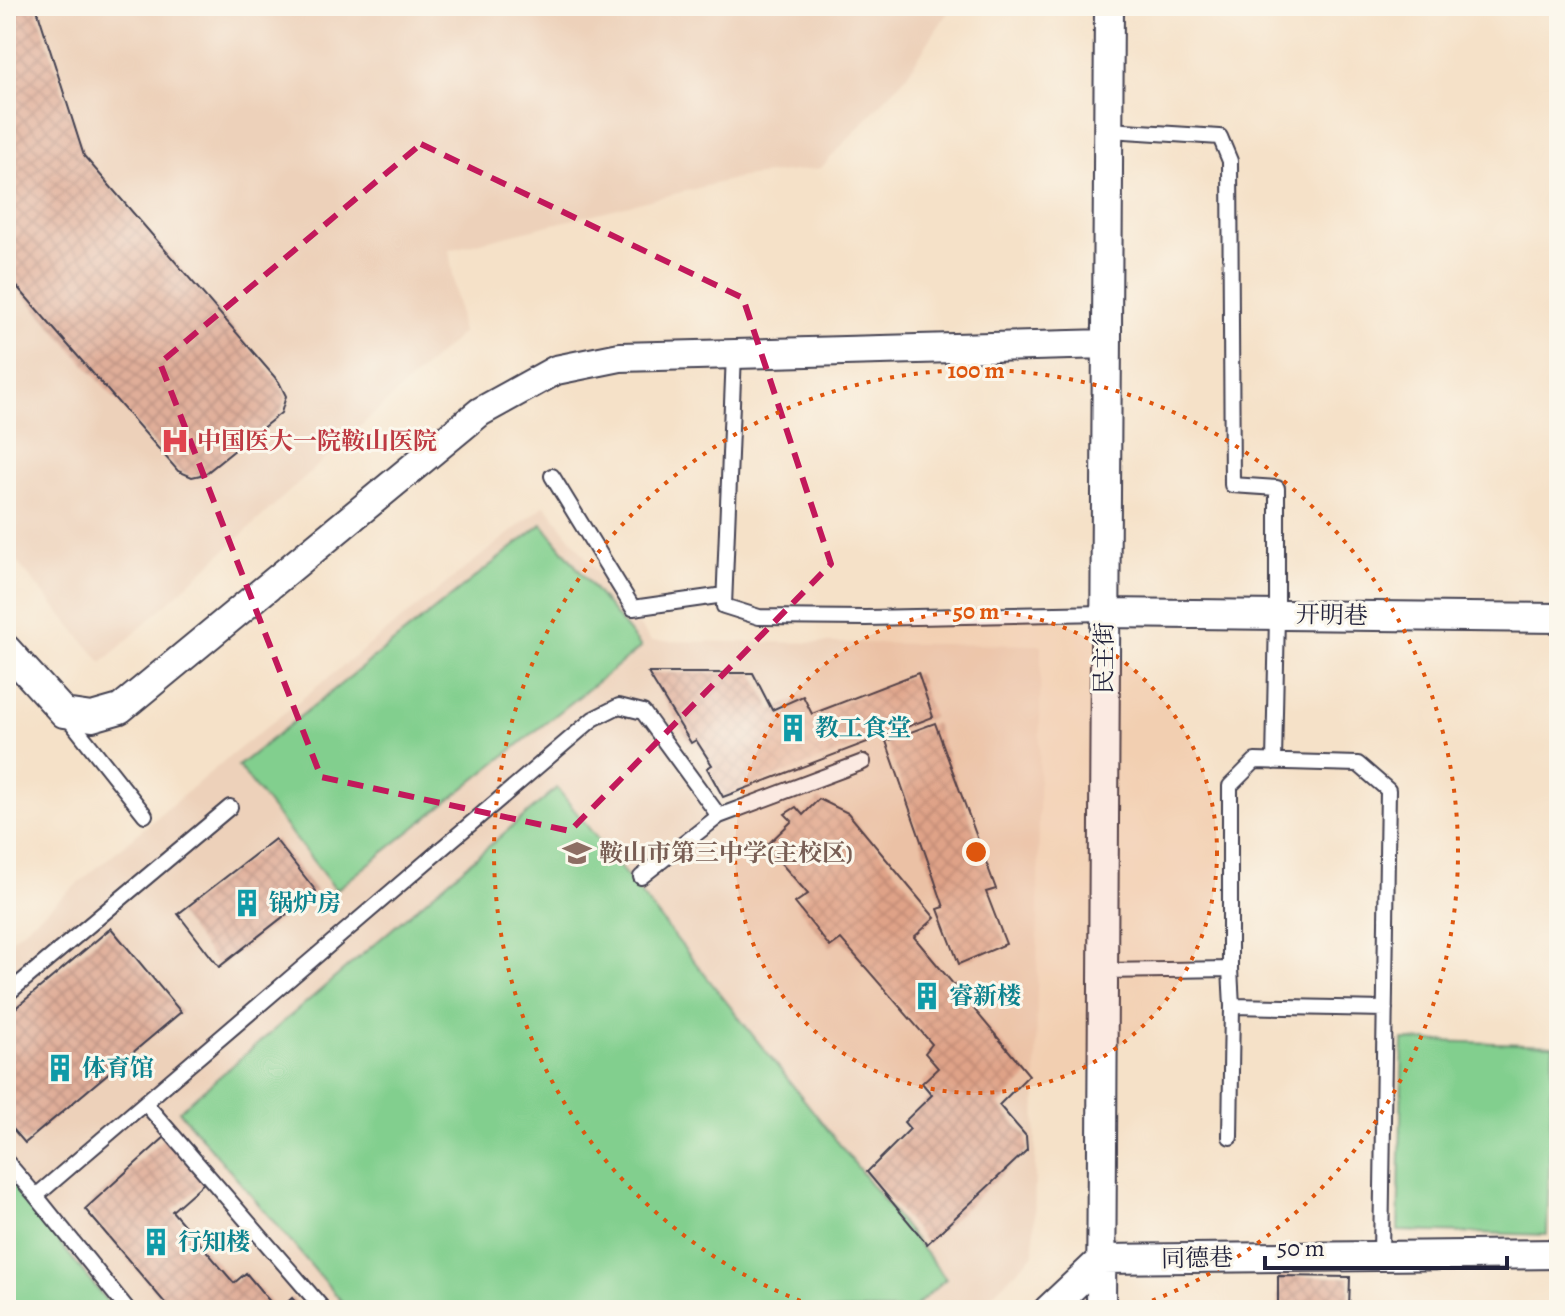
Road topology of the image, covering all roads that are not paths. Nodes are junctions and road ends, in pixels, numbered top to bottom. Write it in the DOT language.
graph roads {
  1 [pos="1109,6"];
  2 [pos="1109,130"];
  3 [pos="1106,344"];
  4 [pos="734,353"];
  5 [pos="552,476"];
  6 [pos="724,595"];
  7 [pos="1105,613"];
  8 [pos="1277,615"];
  9 [pos="1559,618"];
  10 [pos="6,649"];
  11 [pos="64,713"];
  12 [pos="863,762"];
  13 [pos="1274,762"];
  14 [pos="230,807"];
  15 [pos="145,815"];
  16 [pos="719,816"];
  17 [pos="641,877"];
  18 [pos="1230,969"];
  19 [pos="1103,971"];
  20 [pos="6,995"];
  21 [pos="1232,1006"];
  22 [pos="1385,1009"];
  23 [pos="145,1103"];
  24 [pos="1230,1137"];
  25 [pos="6,1161"];
  26 [pos="36,1196"];
  27 [pos="1559,1254"];
  28 [pos="1381,1255"];
  29 [pos="1102,1259"];
  30 [pos="128,1310"];
  31 [pos="324,1310"];
  32 [pos="1048,1310"];
  33 [pos="1101,1310"];
  1 -- 2 [label="street, 民主街"];
  2 -- 3 [label="street, 民主街"];
  2 -- 8 [label="lane"];
  3 -- 4 [label="street"];
  3 -- 7 [label="street, 民主街"];
  4 -- 6 [label="lane"];
  4 -- 11 [label="street"];
  5 -- 6 [label="lane"];
  6 -- 7 [label="lane"];
  7 -- 8 [label="street, 开明巷"];
  7 -- 19 [label="street, 民主街"];
  8 -- 9 [label="street, 开明巷"];
  8 -- 13 [label="lane"];
  10 -- 11 [label="street"];
  11 -- 15 [label="lane"];
  12 -- 16 [label="lane"];
  13 -- 18 [label="lane"];
  13 -- 22 [label="lane"];
  14 -- 20 [label="lane"];
  16 -- 17 [label="lane"];
  16 -- 23 [label="lane"];
  18 -- 19 [label="lane"];
  18 -- 21 [label="lane"];
  19 -- 29 [label="street, 民主街"];
  21 -- 22 [label="lane"];
  21 -- 24 [label="lane"];
  22 -- 28 [label="lane"];
  23 -- 26 [label="lane"];
  23 -- 31 [label="lane"];
  25 -- 26 [label="lane"];
  26 -- 30 [label="lane"];
  27 -- 28 [label="street, 同德巷"];
  28 -- 29 [label="street, 同德巷"];
  29 -- 32 [label="street"];
  29 -- 33 [label="street, 民主街"];
}
